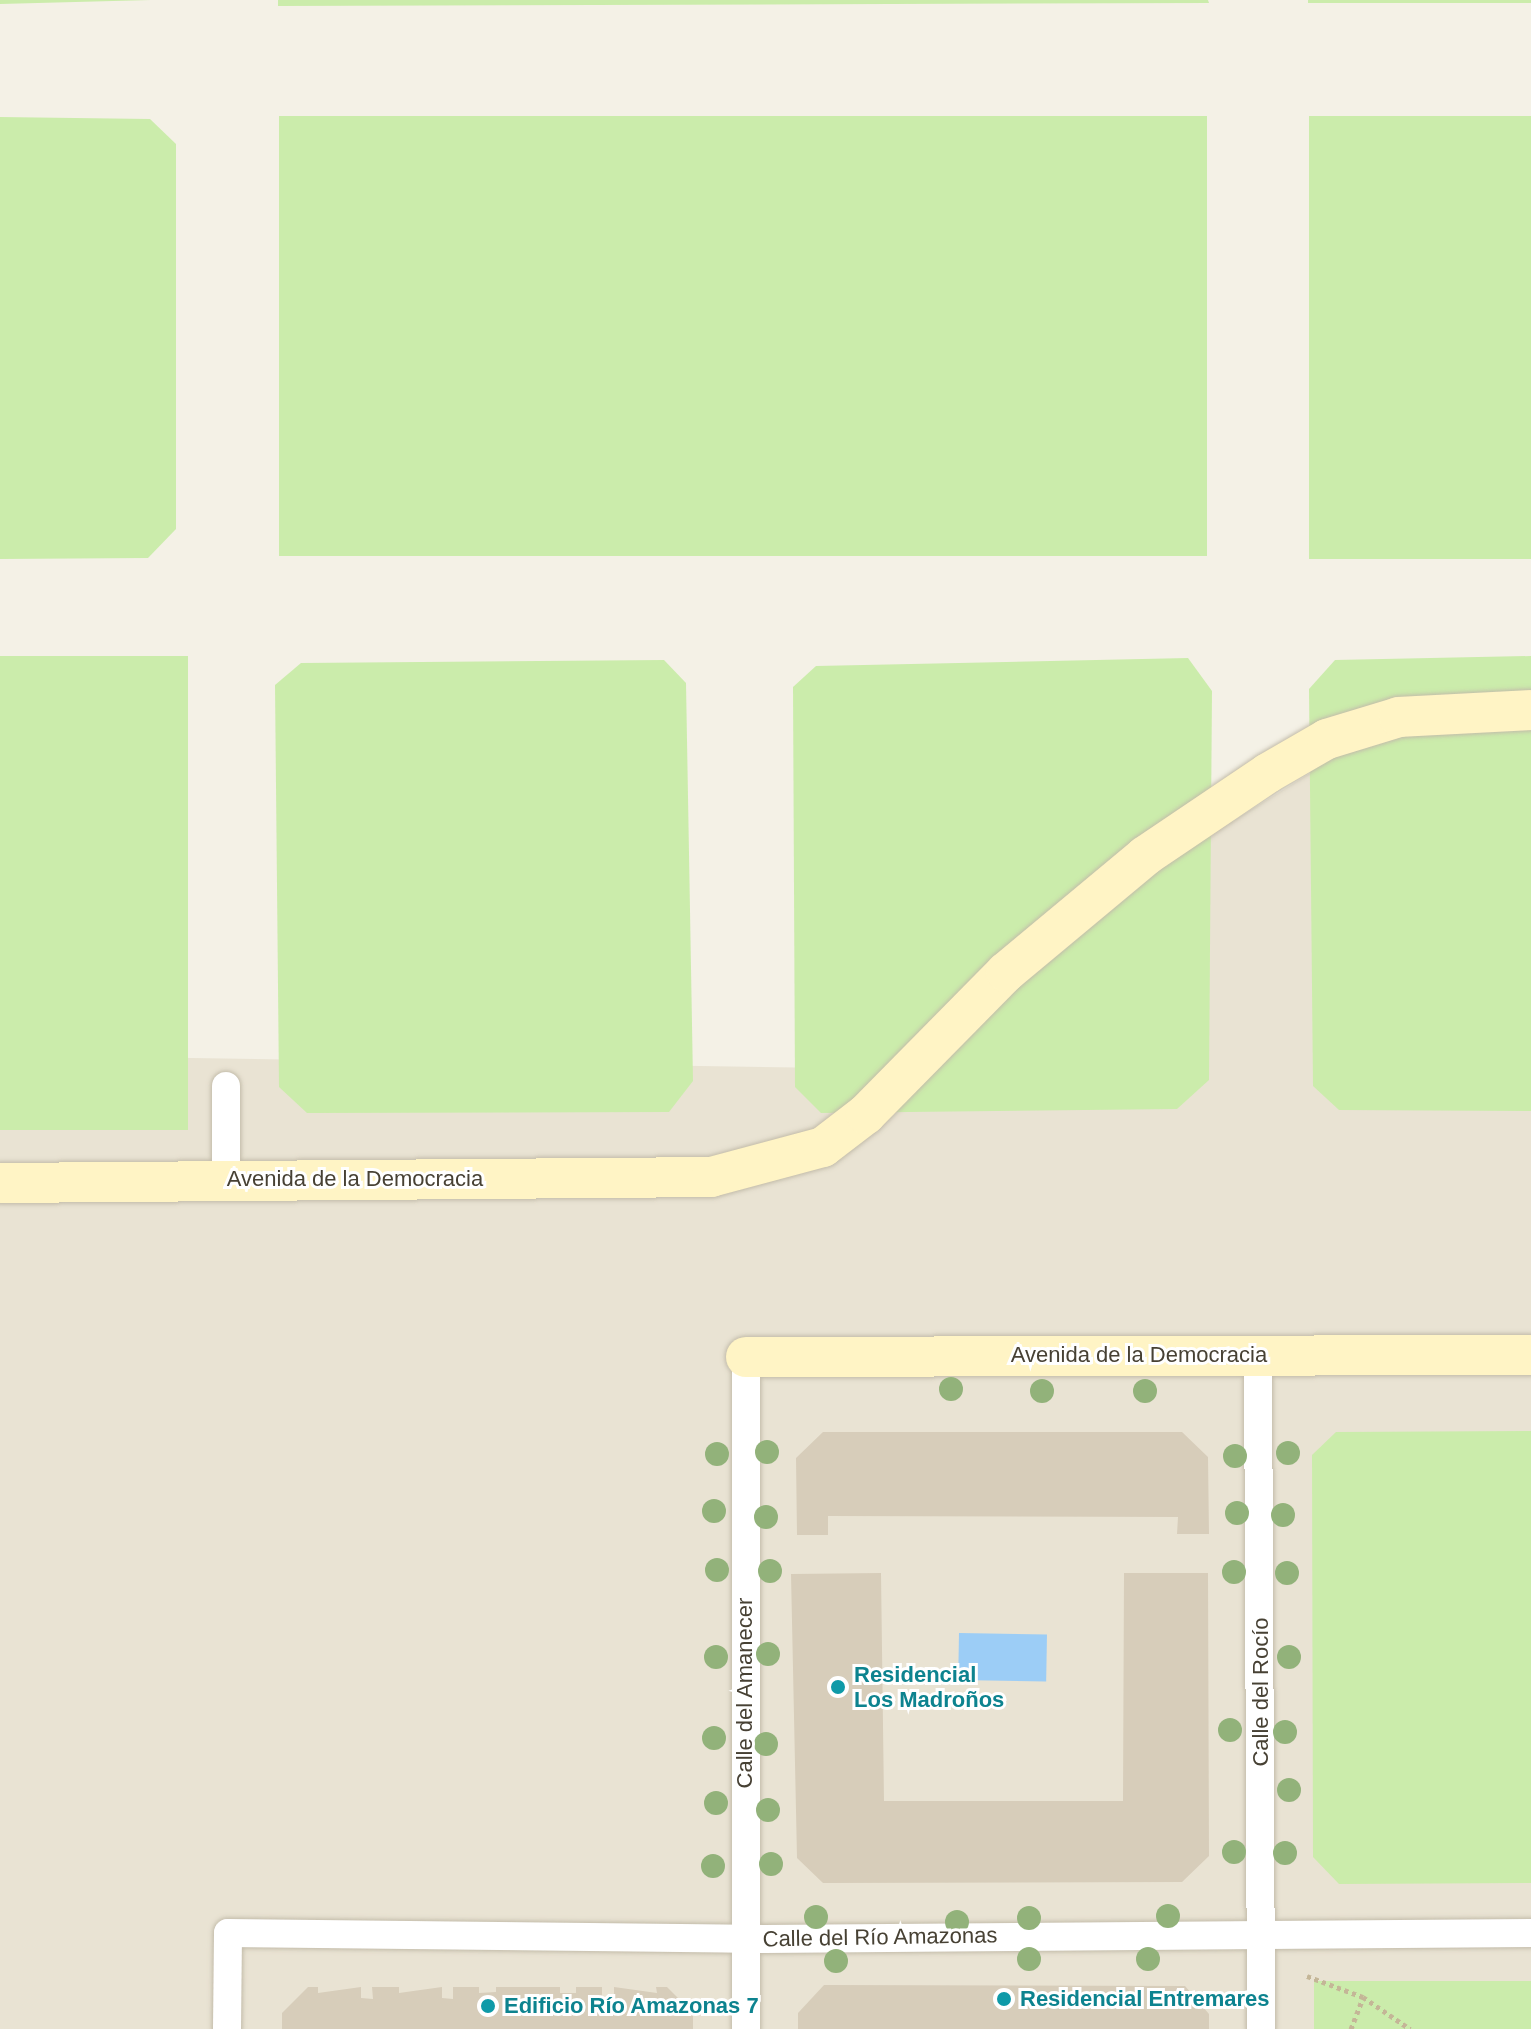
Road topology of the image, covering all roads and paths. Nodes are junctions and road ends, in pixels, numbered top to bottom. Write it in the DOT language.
graph roads {
  1 [pos="1531,710"];
  2 [pos="226,1086"];
  3 [pos="226,1179"];
  4 [pos="0,1183"];
  5 [pos="1258,1355"];
  6 [pos="1531,1355"];
  7 [pos="746,1357"];
  8 [pos="1531,1933"];
  9 [pos="1261,1934"];
  10 [pos="745,1938"];
  11 [pos="1307,1976"];
  12 [pos="1363,1997"];
  13 [pos="227,2029"];
  14 [pos="746,2029"];
  15 [pos="1261,2029"];
  16 [pos="1351,2029"];
  17 [pos="1410,2029"];
  1 -- 3 [label="main road, Avenida de la Democracia"];
  2 -- 3 [label="street"];
  3 -- 4 [label="main road, Avenida de la Democracia"];
  5 -- 6 [label="main road, Avenida de la Democracia"];
  5 -- 7 [label="main road, Avenida de la Democracia"];
  5 -- 9 [label="street, Calle del Rocío"];
  7 -- 10 [label="street, Calle del Amanecer"];
  8 -- 9 [label="street, Calle del Río Amazonas"];
  9 -- 10 [label="street, Calle del Río Amazonas"];
  9 -- 15 [label="street, Calle del Rocío"];
  10 -- 13 [label="street, Calle del Río Amazonas"];
  10 -- 14 [label="street, Calle del Amanecer"];
  11 -- 12 [label="path"];
  12 -- 16 [label="path"];
  12 -- 17 [label="path"];
}
